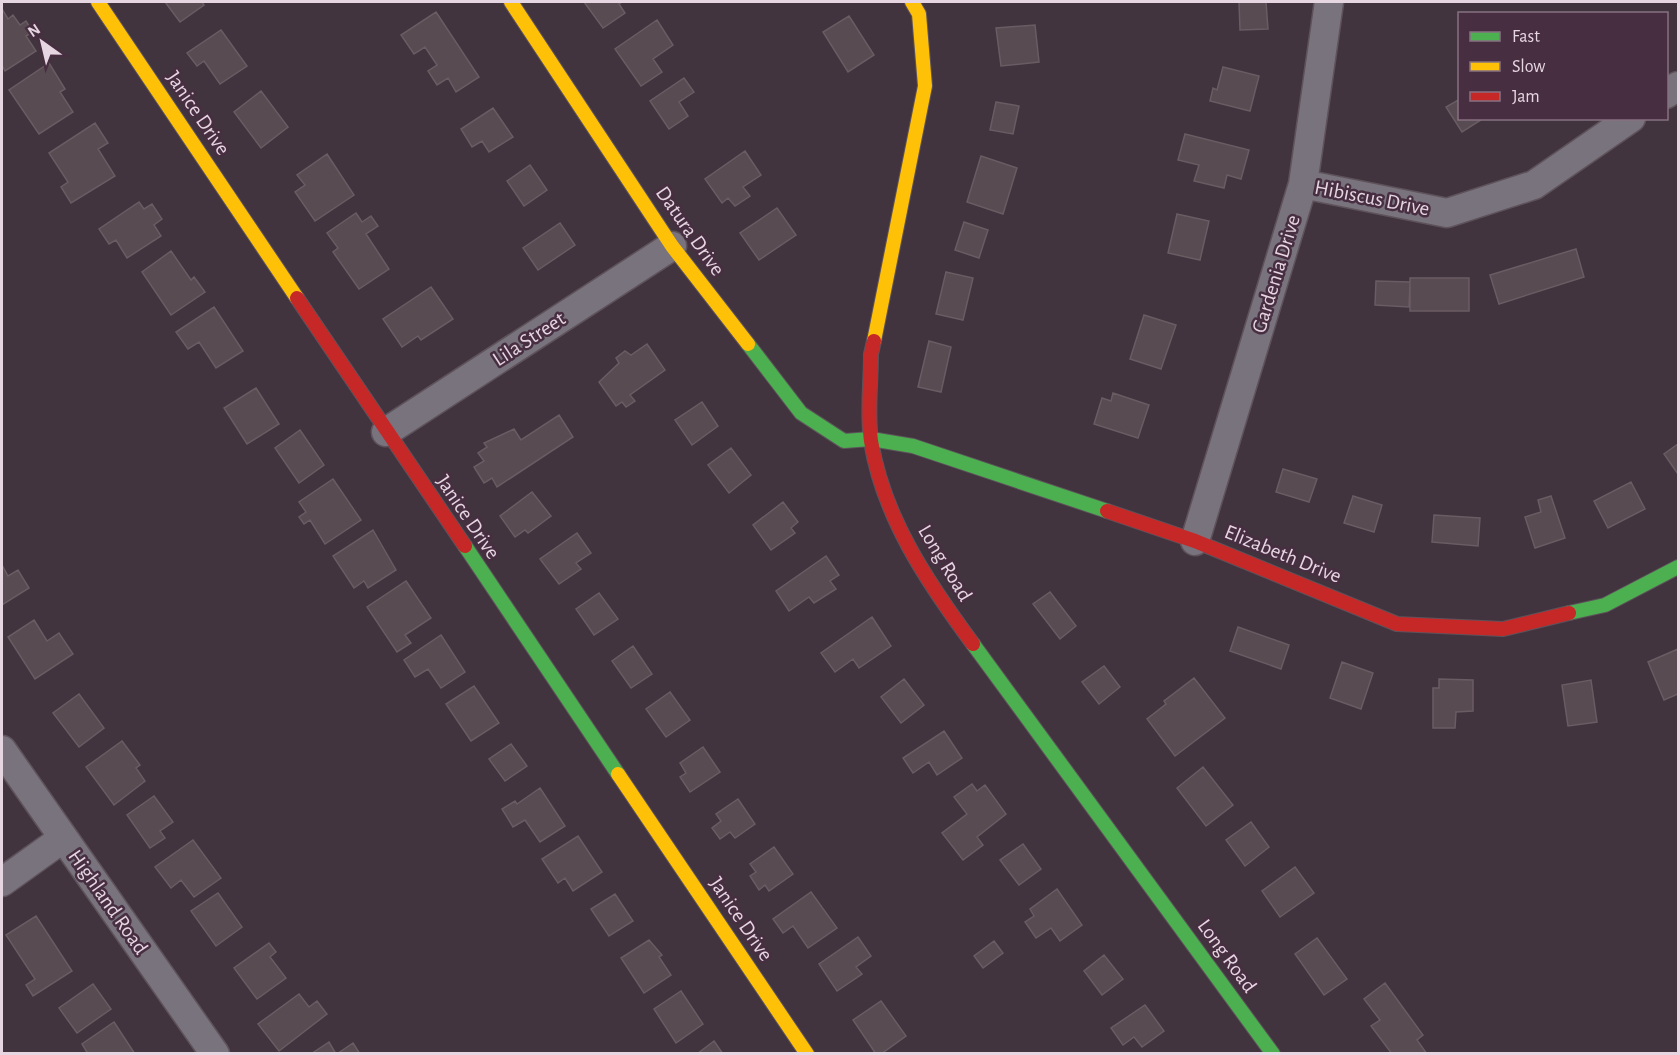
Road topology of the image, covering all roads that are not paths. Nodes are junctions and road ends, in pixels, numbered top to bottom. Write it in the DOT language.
graph roads {
  1 [pos="98,2"];
  2 [pos="511,2"];
  3 [pos="912,2"];
  4 [pos="1329,2"];
  5 [pos="1628,120"];
  6 [pos="1303,184"];
  7 [pos="672,246"];
  8 [pos="386,432"];
  9 [pos="871,439"];
  10 [pos="1194,541"];
  11 [pos="1678,567"];
  12 [pos="2,750"];
  13 [pos="62,838"];
  14 [pos="2,882"];
  15 [pos="215,1053"];
  16 [pos="807,1053"];
  17 [pos="1273,1053"];
  1 -- 8 [label="street, Janice Drive"];
  2 -- 7 [label="street, Datura Drive"];
  3 -- 9 [label="street, Long Road"];
  4 -- 6 [label="street, Gardenia Drive"];
  5 -- 6 [label="street, Hibiscus Drive"];
  6 -- 10 [label="street, Gardenia Drive"];
  7 -- 8 [label="street, Lila Street"];
  7 -- 9 [label="street, Datura Drive"];
  8 -- 16 [label="street, Janice Drive"];
  9 -- 10 [label="street, Elizabeth Drive"];
  9 -- 17 [label="street, Long Road"];
  10 -- 11 [label="street, Elizabeth Drive"];
  12 -- 13 [label="street, Highland Road"];
  13 -- 14 [label="street"];
  13 -- 15 [label="street, Highland Road"];
}
